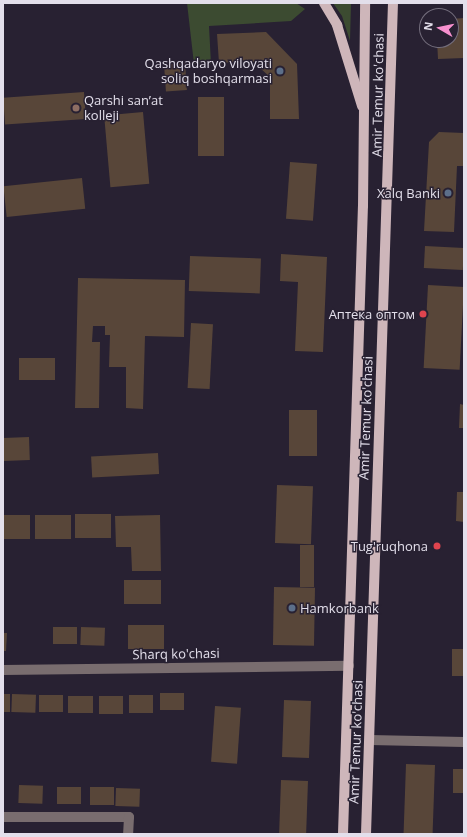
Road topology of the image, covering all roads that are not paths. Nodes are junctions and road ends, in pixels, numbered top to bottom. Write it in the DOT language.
graph roads {
  1 [pos="324,3"];
  2 [pos="365,3"];
  3 [pos="393,3"];
  4 [pos="365,115"];
  5 [pos="349,666"];
  6 [pos="3,670"];
  7 [pos="370,740"];
  8 [pos="464,742"];
  9 [pos="3,817"];
  10 [pos="128,834"];
  11 [pos="343,834"];
  12 [pos="366,834"];
  1 -- 4 [label="main road"];
  2 -- 4 [label="main road, Amir Temur ko'chasi"];
  3 -- 7 [label="main road, Amir Temur ko'chasi"];
  4 -- 5 [label="main road, Amir Temur ko'chasi"];
  5 -- 6 [label="street, Sharq ko'chasi"];
  5 -- 11 [label="main road, Amir Temur ko'chasi"];
  7 -- 8 [label="street"];
  7 -- 12 [label="main road, Amir Temur ko'chasi"];
  9 -- 10 [label="street"];
}
